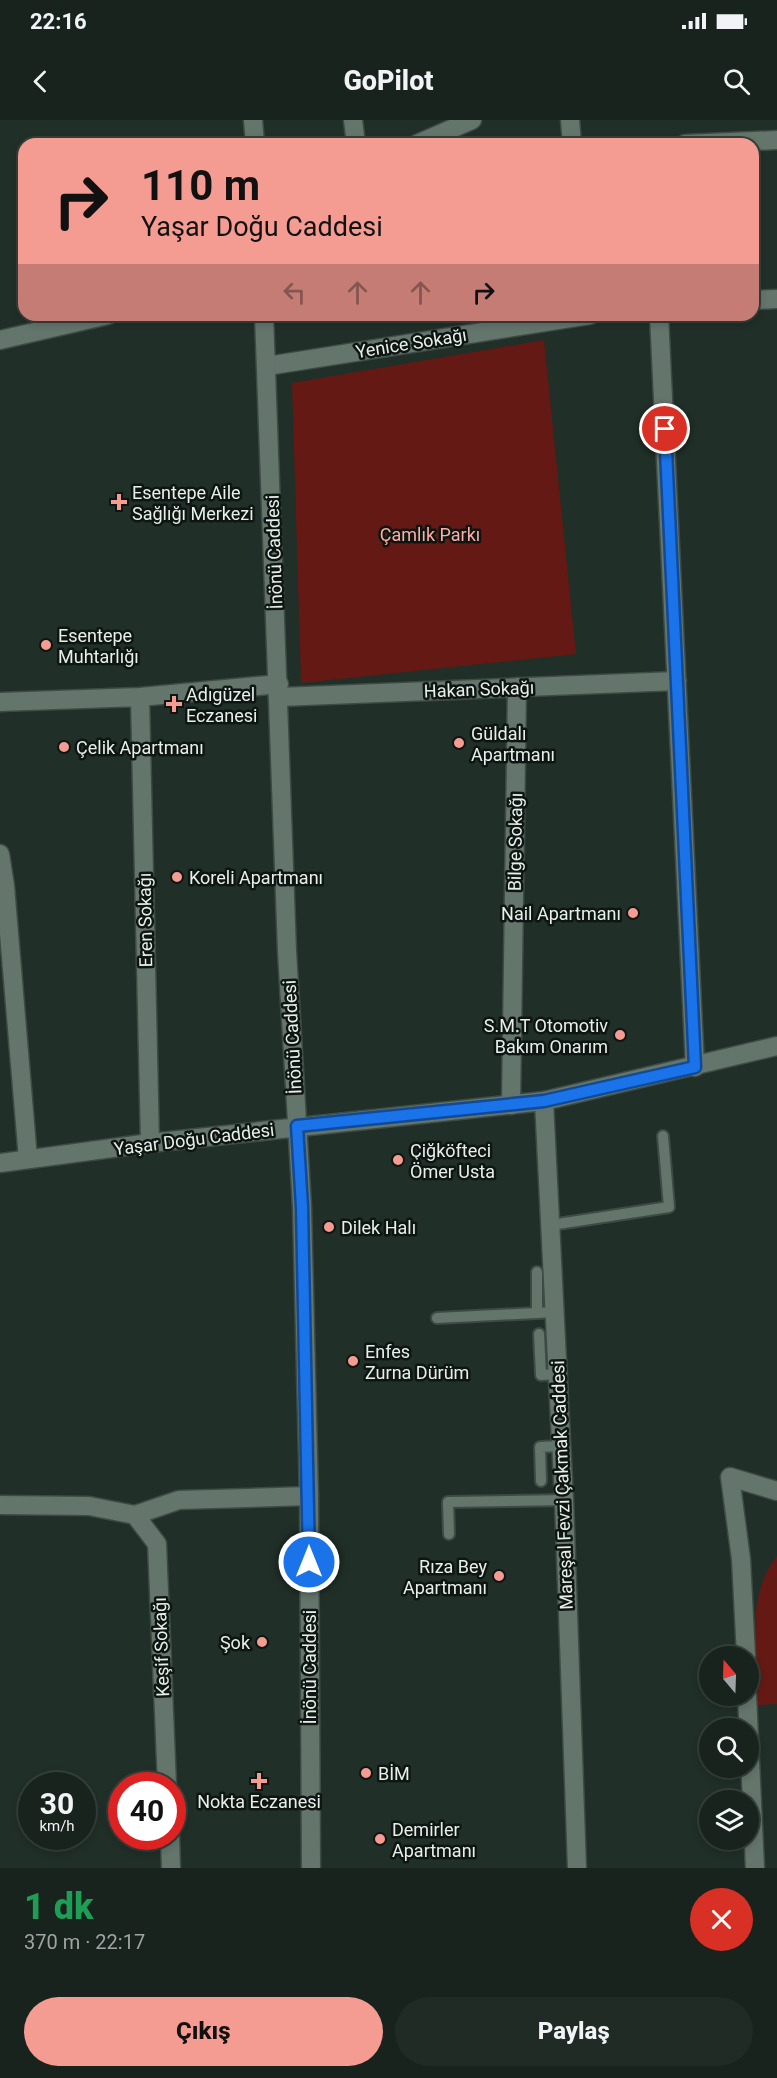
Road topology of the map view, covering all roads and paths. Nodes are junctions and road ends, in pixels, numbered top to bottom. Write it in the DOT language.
graph roads {
  1 [pos="253,120"];
  2 [pos="353,120"];
  3 [pos="472,120"];
  4 [pos="570,120"];
  5 [pos="254,138"];
  6 [pos="355,138"];
  7 [pos="431,138"];
  8 [pos="572,138"];
  9 [pos="777,140"];
  10 [pos="759,141"];
  11 [pos="777,299"];
  12 [pos="759,300"];
  13 [pos="82,321"];
  14 [pos="264,321"];
  15 [pos="552,321"];
  16 [pos="659,321"];
  17 [pos="0,340"];
  18 [pos="267,366"];
  19 [pos="677,681"];
  20 [pos="517,687"];
  21 [pos="280,690"];
  22 [pos="140,697"];
  23 [pos="0,702"];
  24 [pos="0,854"];
  25 [pos="777,1046"];
  26 [pos="695,1067"];
  27 [pos="544,1101"];
  28 [pos="511,1105"];
  29 [pos="297,1126"];
  30 [pos="663,1136"];
  31 [pos="150,1143"];
  32 [pos="28,1159"];
  33 [pos="0,1163"];
  34 [pos="550,1225"];
  35 [pos="537,1272"];
  36 [pos="546,1313"];
  37 [pos="437,1318"];
  38 [pos="539,1334"];
  39 [pos="558,1374"];
  40 [pos="561,1446"];
  41 [pos="542,1480"];
  42 [pos="777,1491"];
  43 [pos="309,1496"];
  44 [pos="564,1500"];
  45 [pos="0,1505"];
  46 [pos="135,1515"];
  47 [pos="449,1534"];
  48 [pos="745,1646"];
  49 [pos="748,1706"];
  50 [pos="166,1772"];
  51 [pos="170,1850"];
  52 [pos="171,1868"];
  53 [pos="311,1868"];
  54 [pos="577,1868"];
  55 [pos="755,1868"];
  1 -- 5 [label="street"];
  2 -- 6 [label="street"];
  3 -- 7 [label="street"];
  4 -- 8 [label="street"];
  9 -- 10 [label="street"];
  11 -- 12 [label="street"];
  13 -- 17 [label="street"];
  14 -- 18 [label="street, İnönü Caddesi"];
  15 -- 18 [label="street, Yenice Sokağı"];
  16 -- 19 [label="street"];
  18 -- 21 [label="street, İnönü Caddesi"];
  19 -- 20 [label="street, Hakan Sokağı"];
  19 -- 26 [label="street"];
  20 -- 21 [label="street, Hakan Sokağı"];
  20 -- 28 [label="street, Bilge Sokağı"];
  21 -- 22 [label="street, Hakan Sokağı"];
  21 -- 29 [label="street, İnönü Caddesi"];
  22 -- 23 [label="street, Hakan Sokağı"];
  22 -- 31 [label="street, Eren Sokağı"];
  24 -- 32 [label="street"];
  25 -- 26 [label="street, Yaşar Doğu Caddesi"];
  26 -- 27 [label="street, Yaşar Doğu Caddesi"];
  27 -- 28 [label="street, Yaşar Doğu Caddesi"];
  27 -- 34 [label="street, Mareşal Fevzi Çakmak Caddesi"];
  28 -- 29 [label="street, Yaşar Doğu Caddesi"];
  29 -- 31 [label="street, Yaşar Doğu Caddesi"];
  29 -- 43 [label="street, İnönü Caddesi"];
  30 -- 34 [label="lane"];
  31 -- 32 [label="street, Yaşar Doğu Caddesi"];
  32 -- 33 [label="street, Yaşar Doğu Caddesi"];
  34 -- 36 [label="street, Mareşal Fevzi Çakmak Caddesi"];
  35 -- 36 [label="lane"];
  36 -- 37 [label="lane"];
  36 -- 39 [label="street, Mareşal Fevzi Çakmak Caddesi"];
  38 -- 39 [label="lane"];
  39 -- 40 [label="street, Mareşal Fevzi Çakmak Caddesi"];
  40 -- 41 [label="lane"];
  40 -- 44 [label="street, Mareşal Fevzi Çakmak Caddesi"];
  42 -- 48 [label="street"];
  43 -- 46 [label="street"];
  43 -- 53 [label="street, İnönü Caddesi"];
  44 -- 47 [label="lane"];
  44 -- 54 [label="street, Mareşal Fevzi Çakmak Caddesi"];
  45 -- 46 [label="street"];
  46 -- 50 [label="street, Keşif Sokağı"];
  49 -- 55 [label="street"];
  51 -- 52 [label="street"];
}
